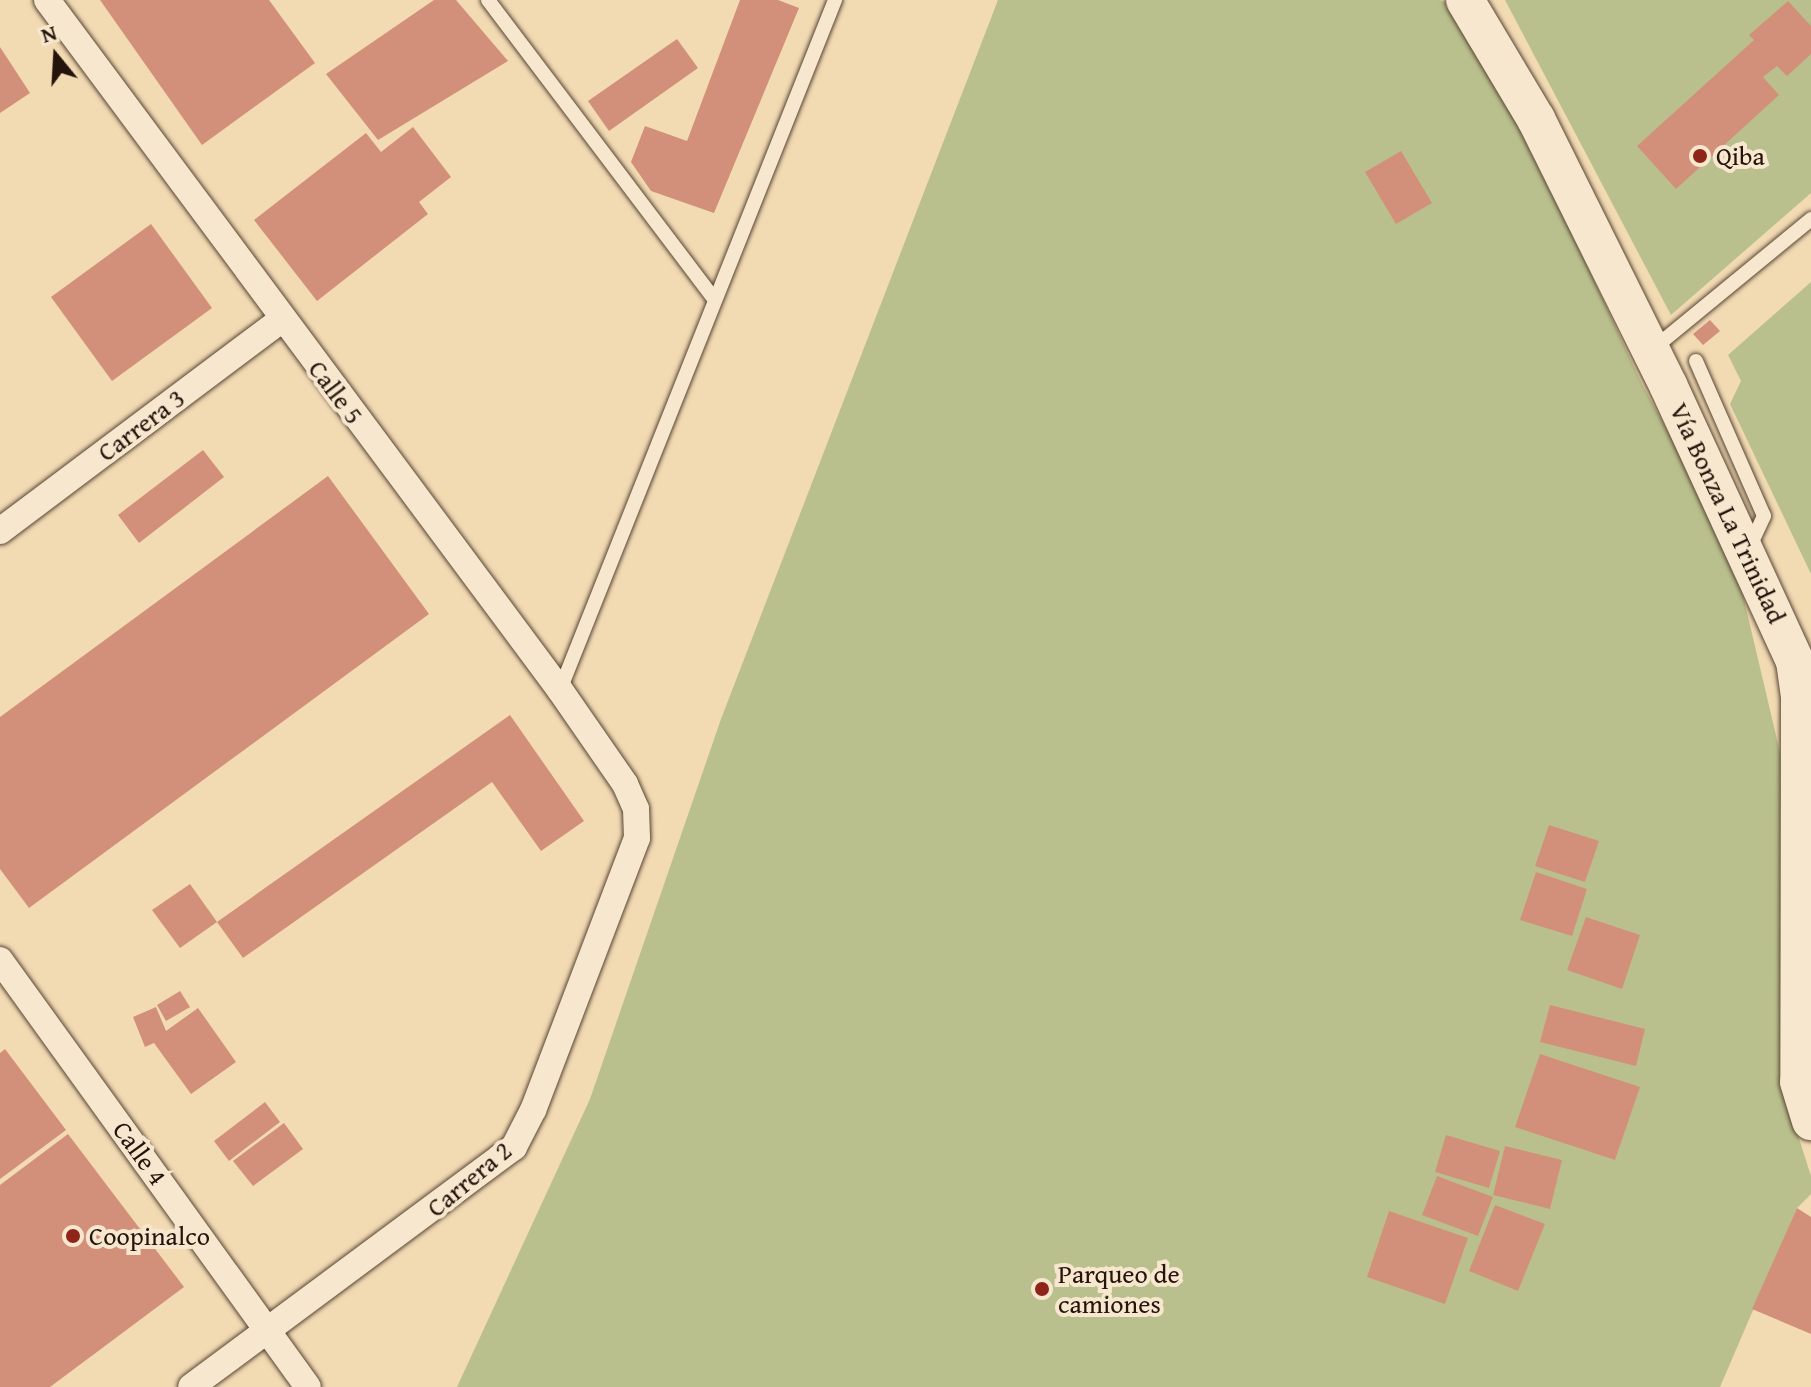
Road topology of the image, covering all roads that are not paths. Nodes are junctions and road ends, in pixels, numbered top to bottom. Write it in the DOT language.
graph roads {
  1 [pos="47,0"];
  2 [pos="488,0"];
  3 [pos="835,0"];
  4 [pos="1465,0"];
  5 [pos="1811,219"];
  6 [pos="713,298"];
  7 [pos="282,319"];
  8 [pos="1650,352"];
  9 [pos="1696,361"];
  10 [pos="0,531"];
  11 [pos="1747,552"];
  12 [pos="560,690"];
  13 [pos="625,784"];
  14 [pos="0,960"];
  15 [pos="1811,1121"];
  16 [pos="269,1331"];
  17 [pos="191,1387"];
  18 [pos="308,1387"];
  1 -- 7 [label="street, Calle 5"];
  2 -- 6 [label="lane"];
  3 -- 6 [label="lane"];
  4 -- 8 [label="street, Vía Bonza La Trinidad"];
  5 -- 8 [label="lane"];
  6 -- 12 [label="lane"];
  7 -- 10 [label="street, Carrera 3"];
  7 -- 12 [label="street, Calle 5"];
  8 -- 11 [label="street, Vía Bonza La Trinidad"];
  9 -- 11 [label="lane"];
  11 -- 15 [label="street, Vía Bonza La Trinidad"];
  12 -- 13 [label="street, Calle 5"];
  13 -- 16 [label="street, Carrera 2"];
  14 -- 16 [label="street, Calle 4"];
  16 -- 17 [label="street, Carrera 2"];
  16 -- 18 [label="street, Calle 4"];
}
